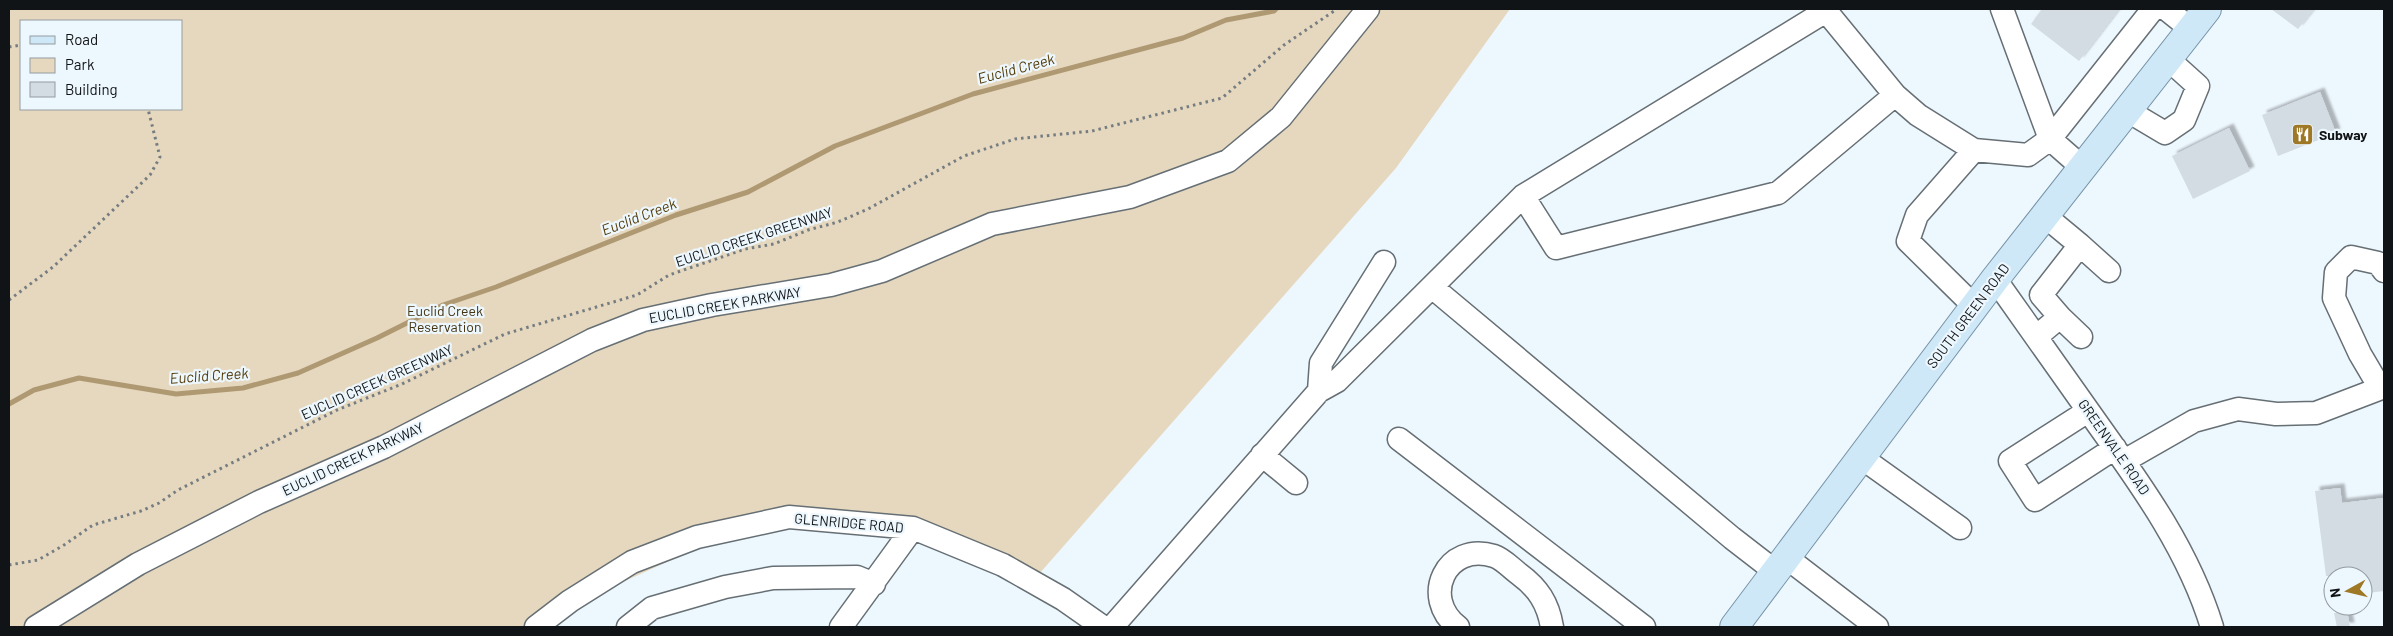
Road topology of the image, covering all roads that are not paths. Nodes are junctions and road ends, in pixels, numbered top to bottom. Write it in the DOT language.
graph roads {
  1 [pos="1368,9"];
  2 [pos="2153,9"];
  3 [pos="2166,9"];
  4 [pos="2007,12"];
  5 [pos="2199,19"];
  6 [pos="2168,59"];
  7 [pos="1895,95"];
  8 [pos="2128,111"];
  9 [pos="2050,139"];
  10 [pos="1974,150"];
  11 [pos="2083,168"];
  12 [pos="1523,196"];
  13 [pos="2045,216"];
  14 [pos="2080,245"];
  15 [pos="1384,262"];
  16 [pos="2109,270"];
  17 [pos="2384,271"];
  18 [pos="1995,279"];
  19 [pos="1432,287"];
  20 [pos="1975,307"];
  21 [pos="2060,317"];
  22 [pos="2036,337"];
  23 [pos="2080,337"];
  24 [pos="2382,387"];
  25 [pos="1318,391"];
  26 [pos="2088,411"];
  27 [pos="1399,439"];
  28 [pos="1262,455"];
  29 [pos="2120,455"];
  30 [pos="1862,458"];
  31 [pos="1296,483"];
  32 [pos="913,528"];
  33 [pos="1960,528"];
  34 [pos="1781,565"];
  35 [pos="874,584"];
  36 [pos="1092,624"];
  37 [pos="36,627"];
  38 [pos="536,627"];
  39 [pos="628,627"];
  40 [pos="841,627"];
  41 [pos="1112,627"];
  42 [pos="1458,627"];
  43 [pos="1552,627"];
  44 [pos="1644,627"];
  45 [pos="1734,627"];
  46 [pos="1877,627"];
  47 [pos="2212,627"];
  1 -- 37 [label="street, EUCLID CREEK PARKWAY"];
  2 -- 9 [label="street"];
  3 -- 5 [label="street"];
  4 -- 9 [label="street"];
  5 -- 6 [label="main road, SOUTH GREEN ROAD"];
  6 -- 8 [label="main road, SOUTH GREEN ROAD"];
  6 -- 8 [label="street"];
  7 -- 10 [label="street"];
  7 -- 12 [label="street"];
  7 -- 12 [label="street"];
  8 -- 11 [label="main road, SOUTH GREEN ROAD"];
  9 -- 10 [label="street"];
  9 -- 11 [label="street"];
  10 -- 20 [label="street"];
  11 -- 13 [label="main road, SOUTH GREEN ROAD"];
  12 -- 19 [label="street"];
  13 -- 14 [label="street"];
  13 -- 18 [label="main road, SOUTH GREEN ROAD"];
  14 -- 16 [label="street"];
  14 -- 21 [label="street"];
  15 -- 25 [label="street"];
  17 -- 24 [label="street"];
  18 -- 20 [label="main road, SOUTH GREEN ROAD"];
  18 -- 22 [label="street, GREENVALE ROAD"];
  19 -- 25 [label="street"];
  19 -- 34 [label="street"];
  20 -- 30 [label="main road, SOUTH GREEN ROAD"];
  21 -- 22 [label="street"];
  21 -- 23 [label="street"];
  22 -- 26 [label="street, GREENVALE ROAD"];
  24 -- 29 [label="street"];
  25 -- 28 [label="street"];
  26 -- 29 [label="street, GREENVALE ROAD"];
  26 -- 29 [label="street"];
  27 -- 44 [label="street"];
  28 -- 31 [label="street"];
  28 -- 41 [label="street"];
  29 -- 47 [label="street, GREENVALE ROAD"];
  30 -- 33 [label="street"];
  30 -- 34 [label="main road, SOUTH GREEN ROAD"];
  32 -- 35 [label="street"];
  32 -- 36 [label="street, GLENRIDGE ROAD"];
  32 -- 38 [label="street, GLENRIDGE ROAD"];
  34 -- 45 [label="main road, SOUTH GREEN ROAD"];
  34 -- 46 [label="street"];
  35 -- 39 [label="street"];
  35 -- 40 [label="street"];
  42 -- 43 [label="street"];
}
